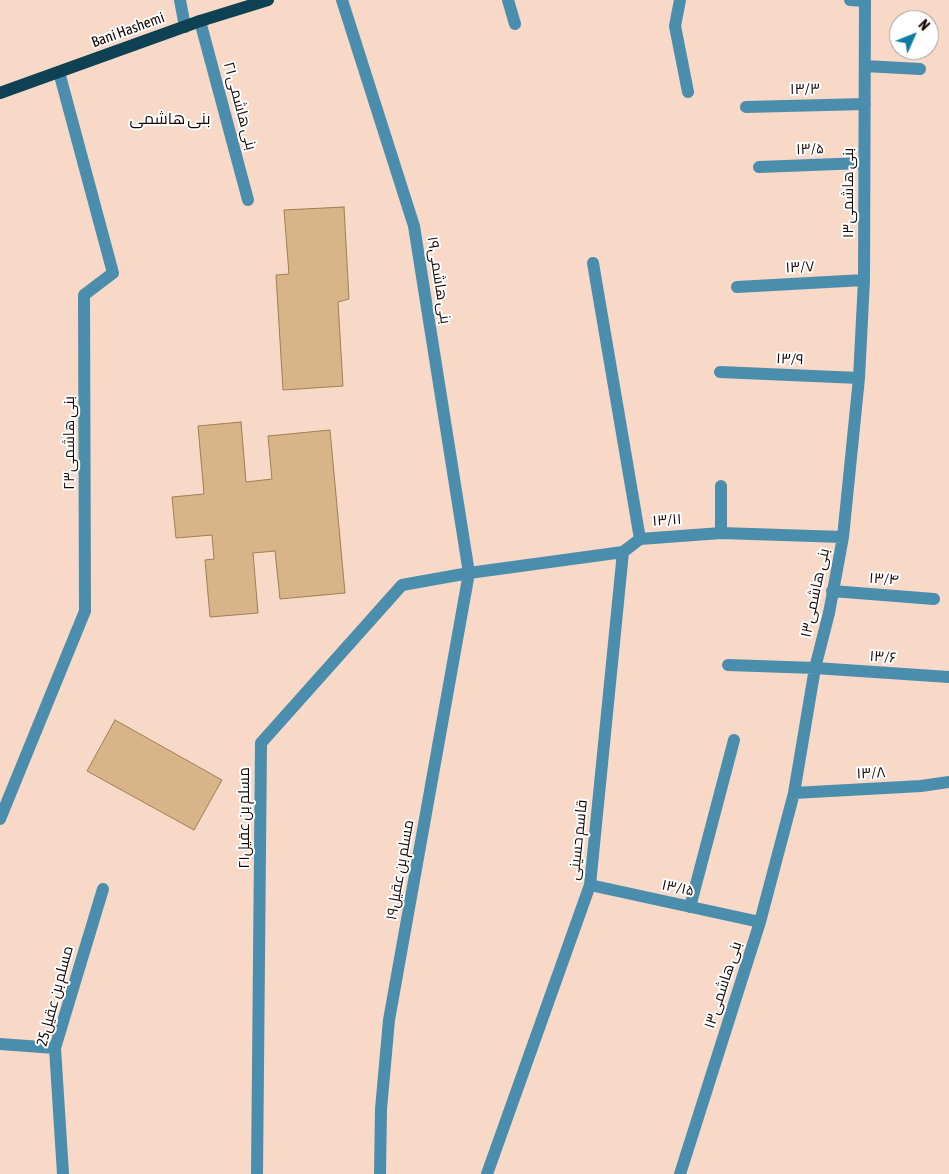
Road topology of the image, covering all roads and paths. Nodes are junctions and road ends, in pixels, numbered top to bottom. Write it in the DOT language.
graph roads {
  1 [pos="180,0"];
  2 [pos="268,0"];
  3 [pos="342,0"];
  4 [pos="508,0"];
  5 [pos="680,0"];
  6 [pos="850,0"];
  7 [pos="865,0"];
  8 [pos="200,21"];
  9 [pos="515,24"];
  10 [pos="185,27"];
  11 [pos="865,66"];
  12 [pos="920,70"];
  13 [pos="59,72"];
  14 [pos="1,91"];
  15 [pos="688,92"];
  16 [pos="865,104"];
  17 [pos="746,107"];
  18 [pos="863,163"];
  19 [pos="759,167"];
  20 [pos="248,200"];
  21 [pos="593,263"];
  22 [pos="864,280"];
  23 [pos="738,287"];
  24 [pos="720,372"];
  25 [pos="859,378"];
  26 [pos="721,486"];
  27 [pos="720,533"];
  28 [pos="843,537"];
  29 [pos="640,539"];
  30 [pos="623,552"];
  31 [pos="469,573"];
  32 [pos="832,592"];
  33 [pos="934,599"];
  34 [pos="728,665"];
  35 [pos="815,668"];
  36 [pos="949,677"];
  37 [pos="734,740"];
  38 [pos="949,782"];
  39 [pos="794,793"];
  40 [pos="0,819"];
  41 [pos="590,886"];
  42 [pos="103,889"];
  43 [pos="690,906"];
  44 [pos="760,922"];
  45 [pos="0,1044"];
  46 [pos="55,1048"];
  47 [pos="63,1174"];
  48 [pos="257,1174"];
  49 [pos="380,1174"];
  50 [pos="487,1174"];
  51 [pos="680,1174"];
  1 -- 10 [label="street"];
  2 -- 8 [label="main road, Bani Hashemi"];
  3 -- 31 [label="street, بنی هاشمی۱۹"];
  4 -- 9 [label="street"];
  5 -- 15 [label="street"];
  6 -- 7 [label="street"];
  7 -- 11 [label="street, بنی هاشمی۱۳"];
  8 -- 10 [label="main road, Bani Hashemi"];
  8 -- 20 [label="street, بنی هاشمی ۲۱"];
  10 -- 13 [label="main road, Bani Hashemi"];
  11 -- 12 [label="street"];
  11 -- 16 [label="street, بنی هاشمی۱۳"];
  13 -- 14 [label="main road, Bani Hashemi"];
  13 -- 40 [label="street, بنی هاشمی۲۳"];
  16 -- 17 [label="street, ۱۳/۳"];
  16 -- 18 [label="street, بنی هاشمی۱۳"];
  18 -- 19 [label="street, ۱۳/۵"];
  18 -- 22 [label="street, بنی هاشمی۱۳"];
  21 -- 29 [label="street"];
  22 -- 23 [label="street, ۱۳/۷"];
  22 -- 25 [label="street, بنی هاشمی۱۳"];
  24 -- 25 [label="street, ۱۳/۹"];
  25 -- 28 [label="street, بنی هاشمی۱۳"];
  26 -- 27 [label="street"];
  27 -- 28 [label="street, ۱۳/۱۱"];
  27 -- 29 [label="street, ۱۳/۱۱"];
  28 -- 32 [label="street, بنی هاشمی۱۳"];
  29 -- 30 [label="street, ۱۳/۱۱"];
  30 -- 31 [label="street, ۱۳/۱۱"];
  30 -- 41 [label="street, قاسم حسینی"];
  31 -- 48 [label="street, مسلم بن عقیل۲۱"];
  31 -- 49 [label="street, مسلم بن عقیل۱۹"];
  32 -- 33 [label="street, ۱۳/۴"];
  32 -- 35 [label="street, بنی هاشمی۱۳"];
  34 -- 35 [label="street, ۱۳/۶"];
  35 -- 36 [label="street, ۱۳/۶"];
  35 -- 39 [label="street, بنی هاشمی۱۳"];
  37 -- 43 [label="street"];
  38 -- 39 [label="street, ۱۳/۸"];
  39 -- 44 [label="street, بنی هاشمی۱۳"];
  41 -- 43 [label="street, ۱۳/۱۵"];
  41 -- 50 [label="street, قاسم حسینی"];
  42 -- 46 [label="street, مسلم بن عقیل25"];
  43 -- 44 [label="street, ۱۳/۱۵"];
  44 -- 51 [label="street, بنی هاشمی۱۳"];
  45 -- 46 [label="street"];
  46 -- 47 [label="street, مسلم بن عقیل25"];
}
